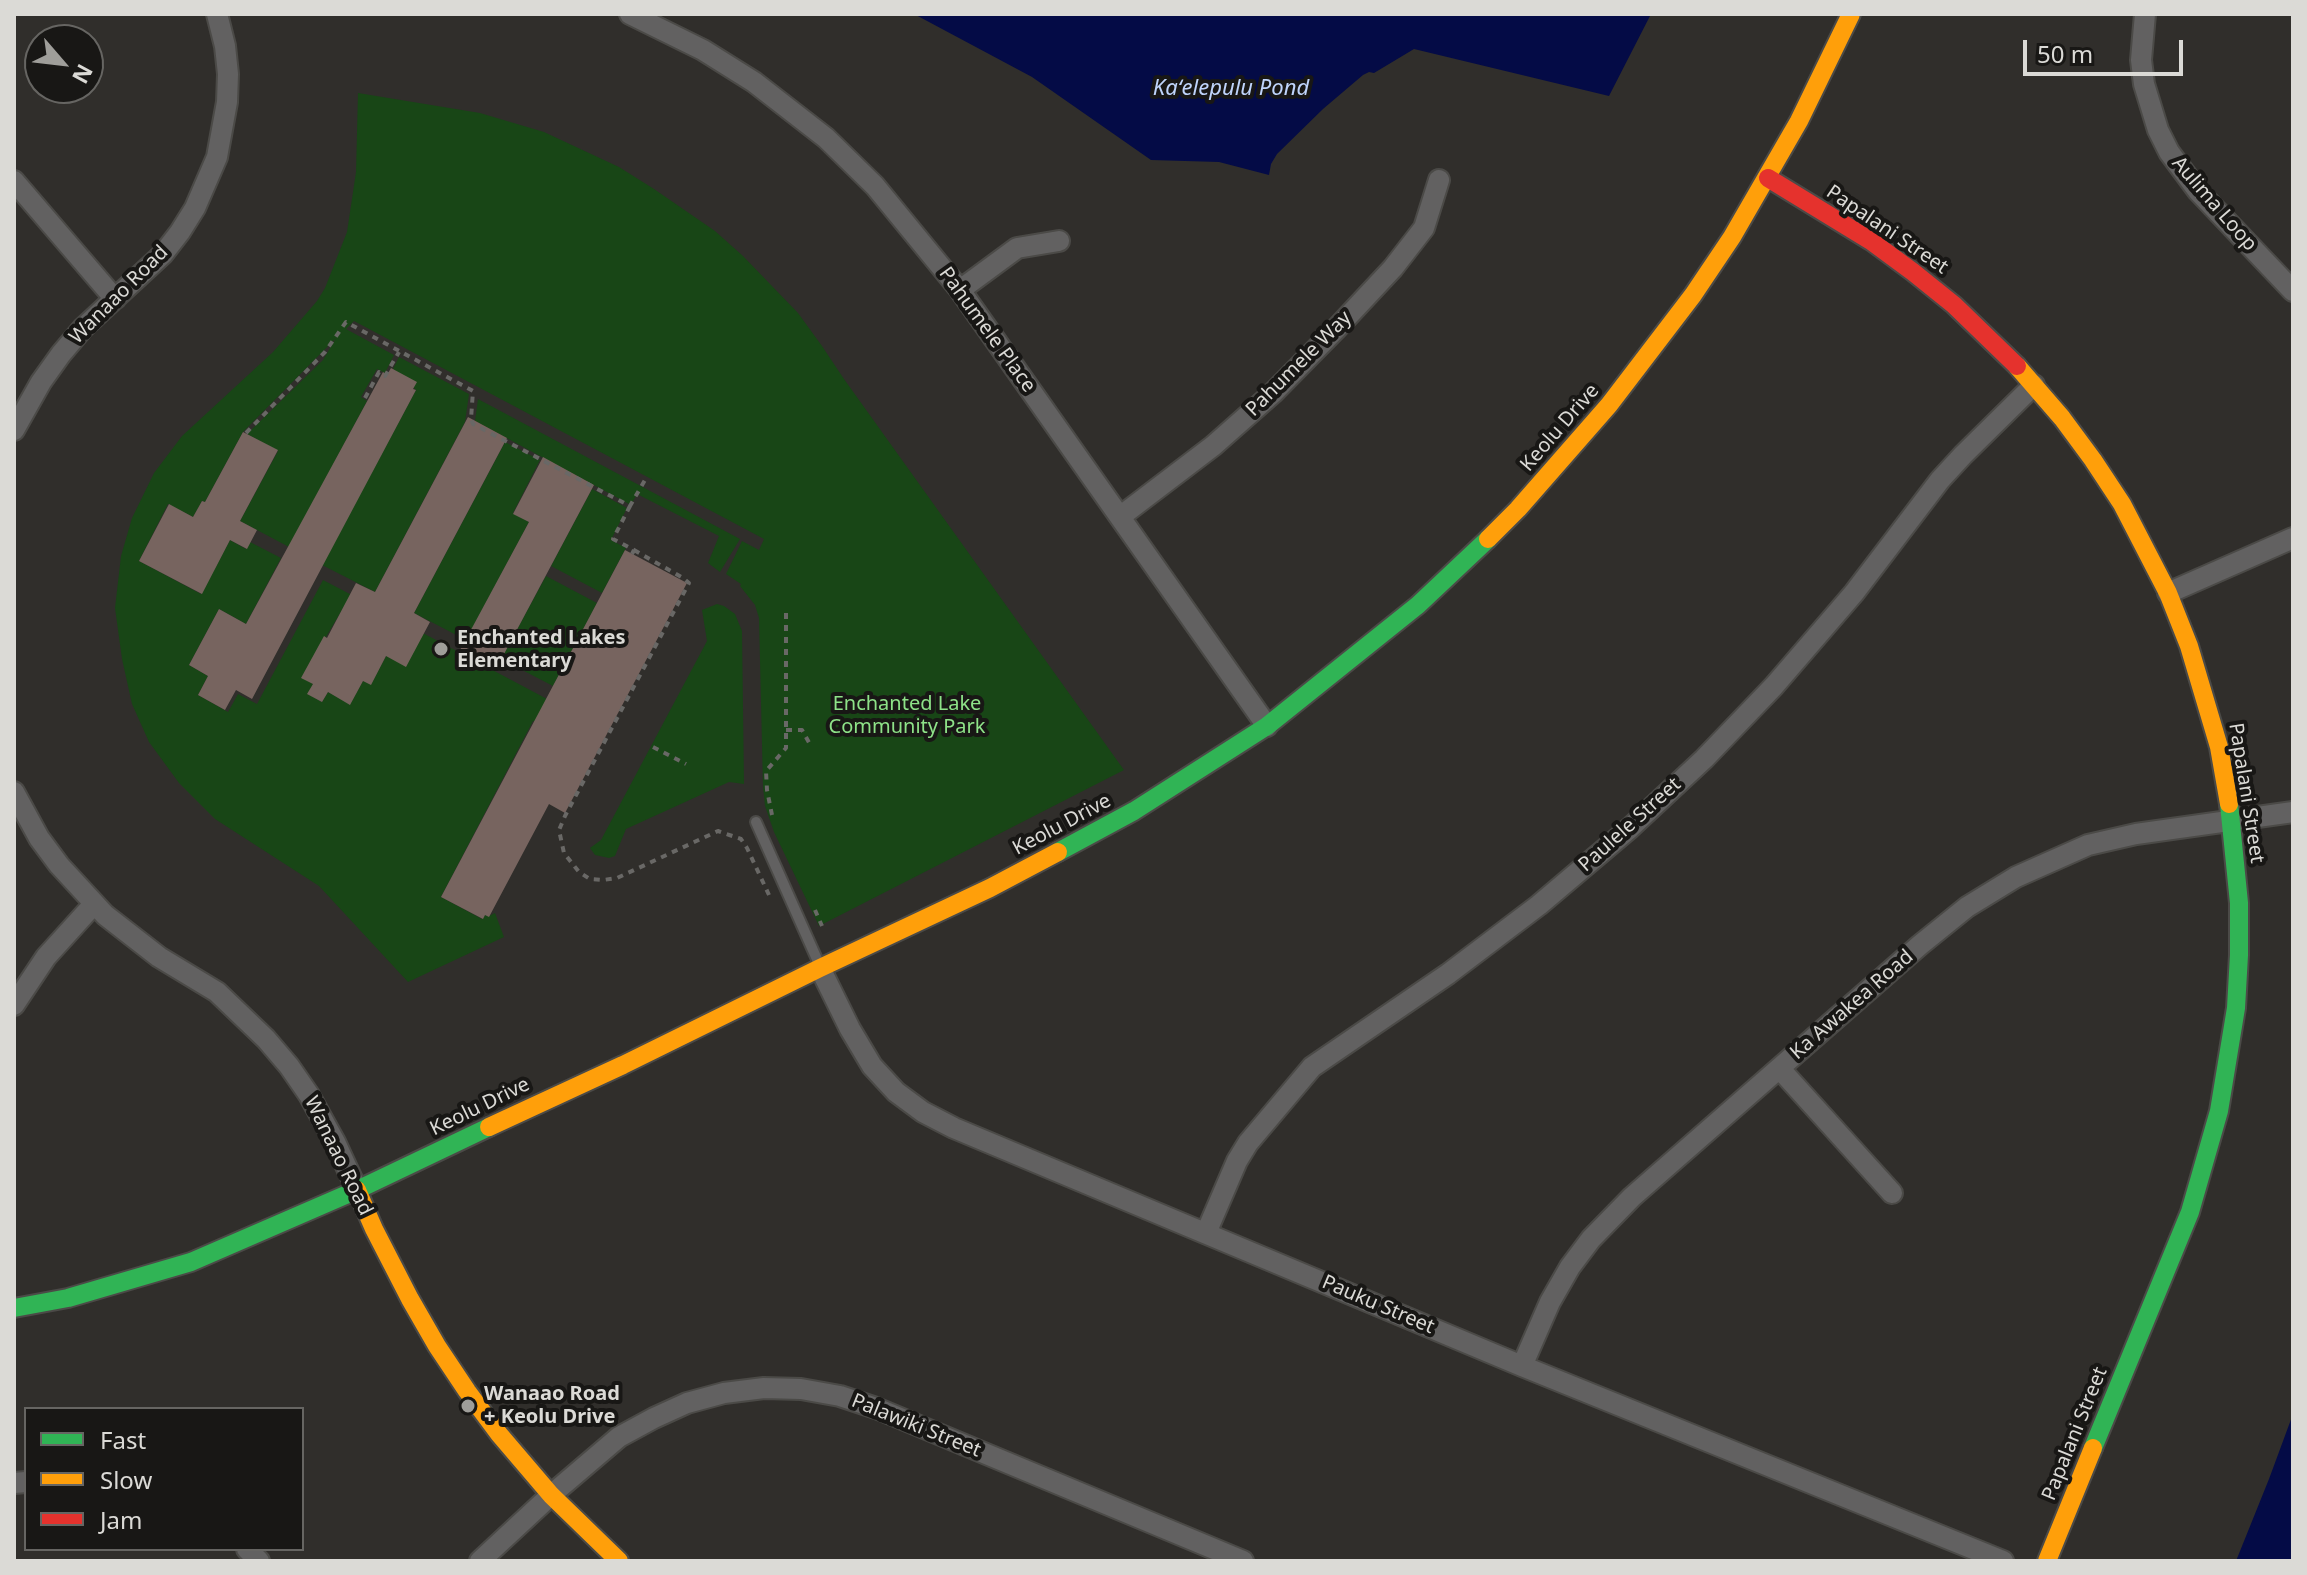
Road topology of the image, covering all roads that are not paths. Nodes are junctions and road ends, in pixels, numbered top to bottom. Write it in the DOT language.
graph roads {
  1 [pos="217,14"];
  2 [pos="630,14"];
  3 [pos="1851,14"];
  4 [pos="2145,14"];
  5 [pos="1768,178"];
  6 [pos="1439,180"];
  7 [pos="14,181"];
  8 [pos="1059,241"];
  9 [pos="960,290"];
  10 [pos="2293,291"];
  11 [pos="115,299"];
  12 [pos="2034,385"];
  13 [pos="14,430"];
  14 [pos="1121,516"];
  15 [pos="2293,538"];
  16 [pos="2168,593"];
  17 [pos="1267,726"];
  18 [pos="14,792"];
  19 [pos="2293,812"];
  20 [pos="2232,820"];
  21 [pos="756,822"];
  22 [pos="94,904"];
  23 [pos="820,968"];
  24 [pos="14,1005"];
  25 [pos="1780,1069"];
  26 [pos="357,1190"];
  27 [pos="1892,1193"];
  28 [pos="1206,1233"];
  29 [pos="14,1308"];
  30 [pos="1522,1366"];
  31 [pos="551,1495"];
  32 [pos="480,1561"];
  33 [pos="619,1561"];
  34 [pos="1243,1561"];
  35 [pos="2003,1561"];
  36 [pos="2047,1561"];
  1 -- 11 [label="street, Wanaao Road"];
  2 -- 9 [label="street, Pahumele Place"];
  3 -- 5 [label="main road, Keolu Drive"];
  4 -- 10 [label="street, Aulima Loop"];
  5 -- 12 [label="main road, Papalani Street"];
  5 -- 17 [label="main road, Keolu Drive"];
  6 -- 14 [label="street, Pahumele Way"];
  7 -- 11 [label="street"];
  8 -- 9 [label="street"];
  9 -- 14 [label="street, Pahumele Place"];
  11 -- 13 [label="street, Wanaao Road"];
  12 -- 16 [label="main road, Papalani Street"];
  12 -- 28 [label="street, Paulele Street"];
  14 -- 17 [label="street, Pahumele Place"];
  15 -- 16 [label="street"];
  16 -- 20 [label="main road, Papalani Street"];
  17 -- 23 [label="main road, Keolu Drive"];
  18 -- 22 [label="street, Wanaao Road"];
  19 -- 20 [label="street, Ka Awakea Road"];
  20 -- 25 [label="street, Ka Awakea Road"];
  20 -- 36 [label="main road, Papalani Street"];
  21 -- 23 [label="lane"];
  22 -- 24 [label="street"];
  22 -- 26 [label="street, Wanaao Road"];
  23 -- 26 [label="main road, Keolu Drive"];
  23 -- 28 [label="street, Pauku Street"];
  25 -- 27 [label="street"];
  25 -- 30 [label="street, Ka Awakea Road"];
  26 -- 29 [label="main road, Keolu Drive"];
  26 -- 31 [label="main road, Wanaao Road"];
  28 -- 30 [label="street, Pauku Street"];
  30 -- 35 [label="street, Pauku Street"];
  31 -- 32 [label="street, Palawiki Street"];
  31 -- 33 [label="main road, Wanaao Road"];
  31 -- 34 [label="street, Palawiki Street"];
}
